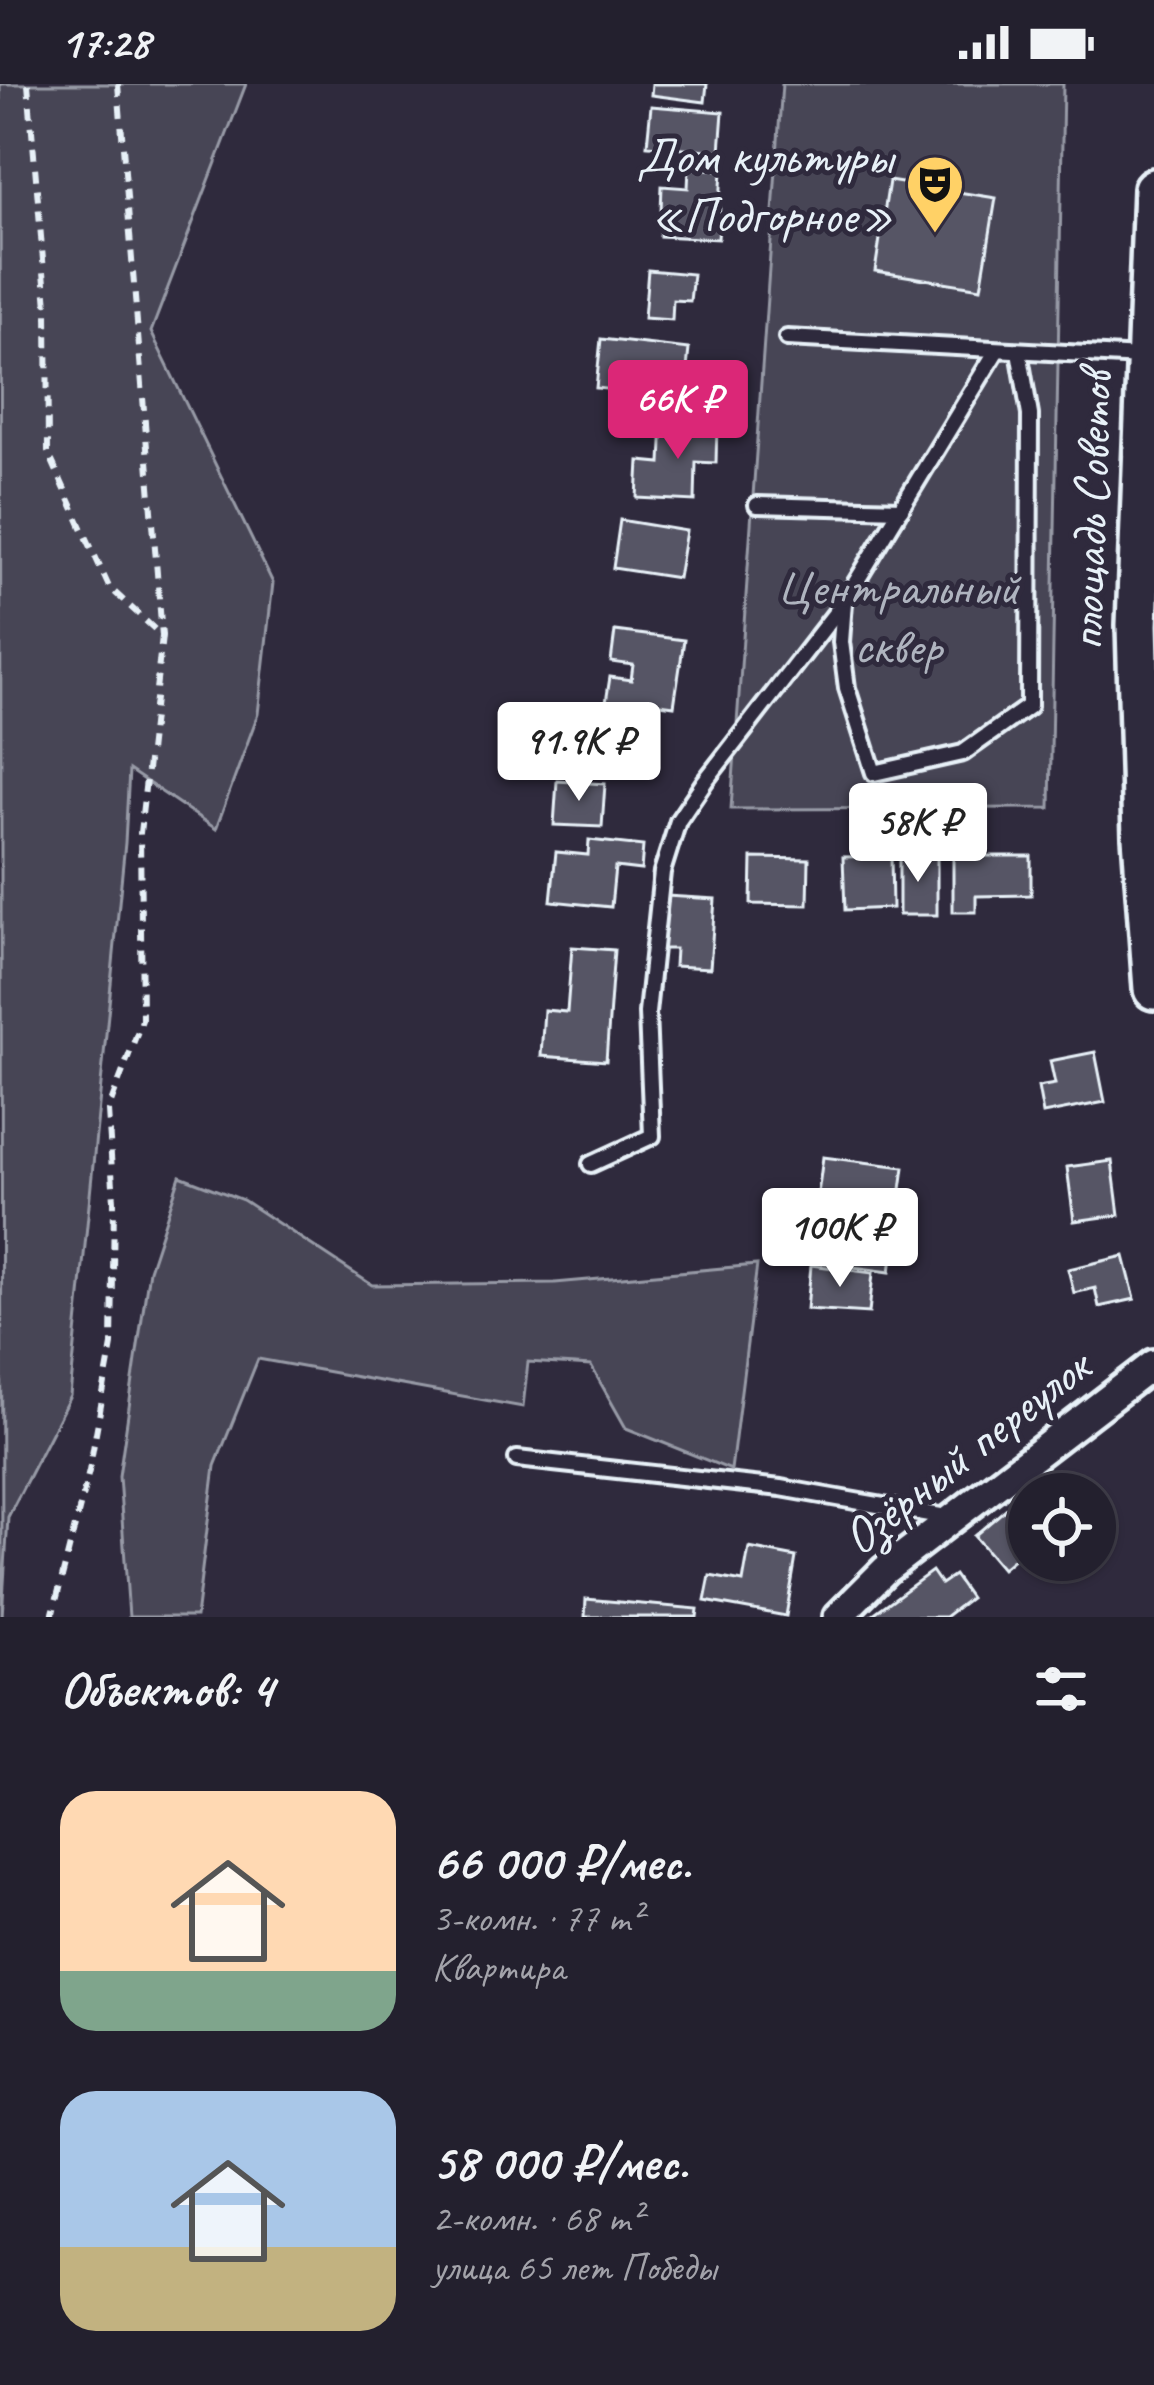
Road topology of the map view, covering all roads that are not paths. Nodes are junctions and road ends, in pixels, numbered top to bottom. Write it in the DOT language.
graph roads {
  1 [pos="1154,189"];
  2 [pos="787,338"];
  3 [pos="997,350"];
  4 [pos="1019,351"];
  5 [pos="1148,358"];
  6 [pos="757,505"];
  7 [pos="901,509"];
  8 [pos="844,602"];
  9 [pos="1148,839"];
  10 [pos="1154,989"];
  11 [pos="591,1164"];
  12 [pos="1154,1364"];
  13 [pos="517,1459"];
  14 [pos="952,1518"];
  15 [pos="838,1617"];
  1 -- 5 [label="street, площадь Советов"];
  2 -- 3 [label="lane"];
  3 -- 4 [label="lane"];
  3 -- 7 [label="lane"];
  4 -- 5 [label="lane"];
  4 -- 8 [label="lane"];
  5 -- 9 [label="street, площадь Советов"];
  6 -- 7 [label="lane"];
  7 -- 8 [label="lane"];
  8 -- 11 [label="lane"];
  9 -- 10 [label="street, площадь Советов"];
  12 -- 14 [label="street, Озёрный переулок"];
  13 -- 14 [label="lane"];
  14 -- 15 [label="street, Озёрный переулок"];
}
